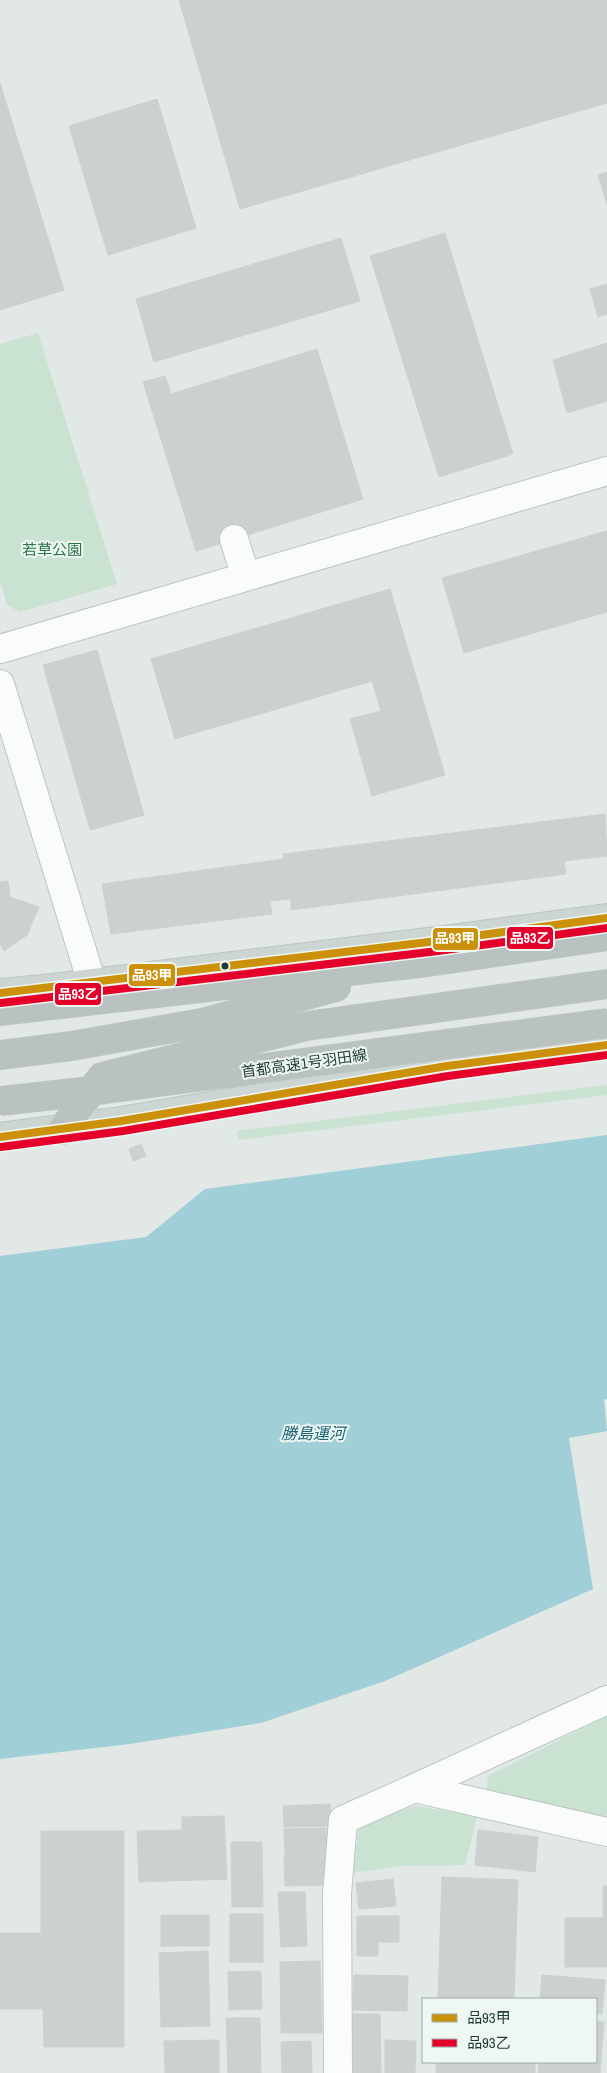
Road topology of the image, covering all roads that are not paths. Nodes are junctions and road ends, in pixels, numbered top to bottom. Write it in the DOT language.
graph roads {
  1 [pos="607,471"];
  2 [pos="234,539"];
  3 [pos="246,577"];
  4 [pos="0,649"];
  5 [pos="0,684"];
  6 [pos="607,918"];
  7 [pos="607,936"];
  8 [pos="428,962"];
  9 [pos="92,983"];
  10 [pos="607,984"];
  11 [pos="0,993"];
  12 [pos="0,1011"];
  13 [pos="607,1023"];
  14 [pos="607,1045"];
  15 [pos="0,1055"];
  16 [pos="0,1101"];
  17 [pos="62,1130"];
  18 [pos="0,1138"];
  19 [pos="607,1700"];
  20 [pos="415,1788"];
  21 [pos="607,1832"];
  22 [pos="338,2073"];
  1 -- 3 [label="street"];
  2 -- 3 [label="street"];
  3 -- 4 [label="street"];
  5 -- 9 [label="street"];
  6 -- 9 [label="main road"];
  7 -- 8 [label="highway"];
  8 -- 12 [label="highway"];
  8 -- 15 [label="highway"];
  9 -- 11 [label="main road"];
  10 -- 17 [label="highway"];
  13 -- 16 [label="highway, 首都高速1号羽田線, bridge"];
  14 -- 17 [label="main road"];
  17 -- 18 [label="main road"];
  19 -- 20 [label="street"];
  20 -- 21 [label="street"];
  20 -- 22 [label="street"];
}
